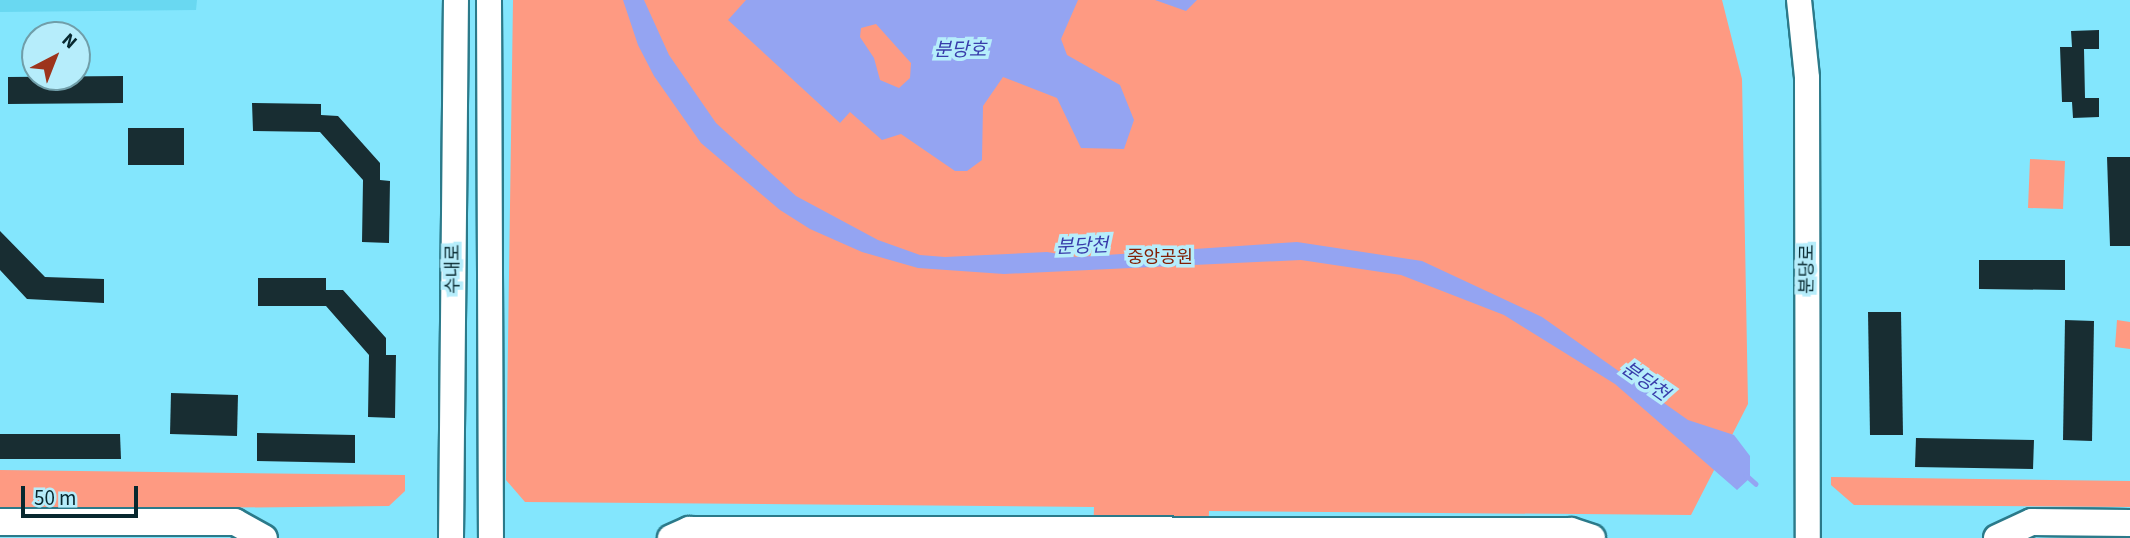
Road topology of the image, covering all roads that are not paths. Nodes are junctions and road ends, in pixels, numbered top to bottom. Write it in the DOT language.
graph roads {
  1 [pos="456,0"];
  2 [pos="489,0"];
  3 [pos="1799,0"];
  4 [pos="0,522"];
  5 [pos="2130,523"];
  6 [pos="264,538"];
  7 [pos="451,538"];
  8 [pos="492,538"];
  9 [pos="671,538"];
  10 [pos="1592,538"];
  11 [pos="1808,538"];
  12 [pos="1997,538"];
  1 -- 7 [label="main road, 수내로"];
  2 -- 8 [label="main road, 수내로"];
  3 -- 11 [label="main road, 분당로"];
  4 -- 6 [label="main road"];
  5 -- 12 [label="main road"];
  9 -- 10 [label="main road"];
}
